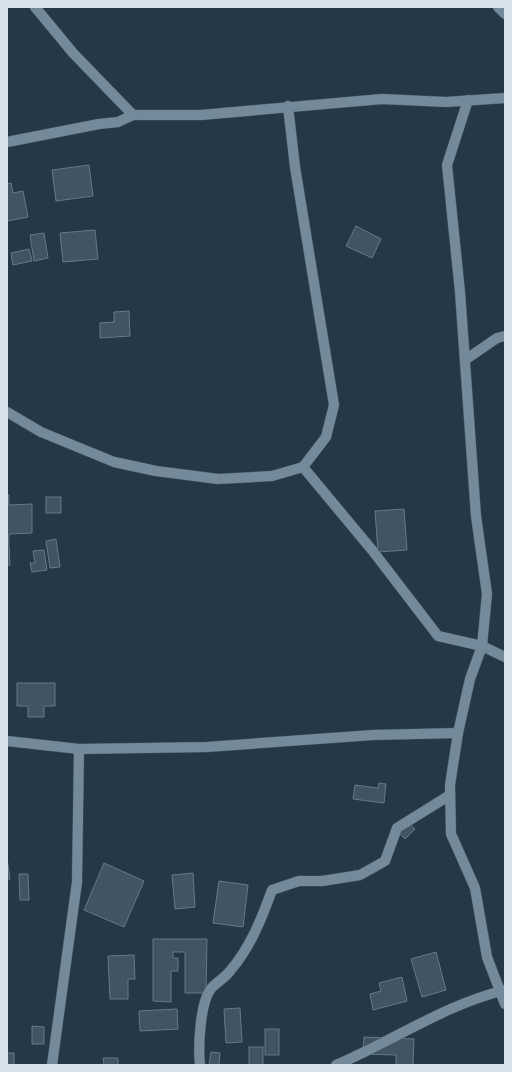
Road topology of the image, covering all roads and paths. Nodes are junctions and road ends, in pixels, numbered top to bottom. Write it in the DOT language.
graph roads {
  1 [pos="35,7"];
  2 [pos="498,7"];
  3 [pos="505,14"];
  4 [pos="505,98"];
  5 [pos="468,100"];
  6 [pos="288,106"];
  7 [pos="133,115"];
  8 [pos="7,142"];
  9 [pos="505,336"];
  10 [pos="466,360"];
  11 [pos="7,412"];
  12 [pos="303,467"];
  13 [pos="482,646"];
  14 [pos="505,657"];
  15 [pos="458,733"];
  16 [pos="7,741"];
  17 [pos="79,749"];
  18 [pos="450,795"];
  19 [pos="503,991"];
  20 [pos="505,1004"];
  21 [pos="52,1065"];
  22 [pos="200,1065"];
  23 [pos="336,1065"];
  1 -- 7 [label="street"];
  2 -- 3 [label="street"];
  4 -- 5 [label="street"];
  5 -- 6 [label="street"];
  5 -- 10 [label="street"];
  6 -- 7 [label="street"];
  6 -- 12 [label="street"];
  7 -- 8 [label="street"];
  9 -- 10 [label="street"];
  10 -- 13 [label="street"];
  11 -- 12 [label="street"];
  12 -- 13 [label="street"];
  13 -- 14 [label="street"];
  13 -- 15 [label="street"];
  15 -- 17 [label="street"];
  15 -- 18 [label="street"];
  16 -- 17 [label="street"];
  17 -- 21 [label="street"];
  18 -- 19 [label="street"];
  18 -- 22 [label="street"];
  19 -- 20 [label="street"];
  19 -- 23 [label="street"];
}
